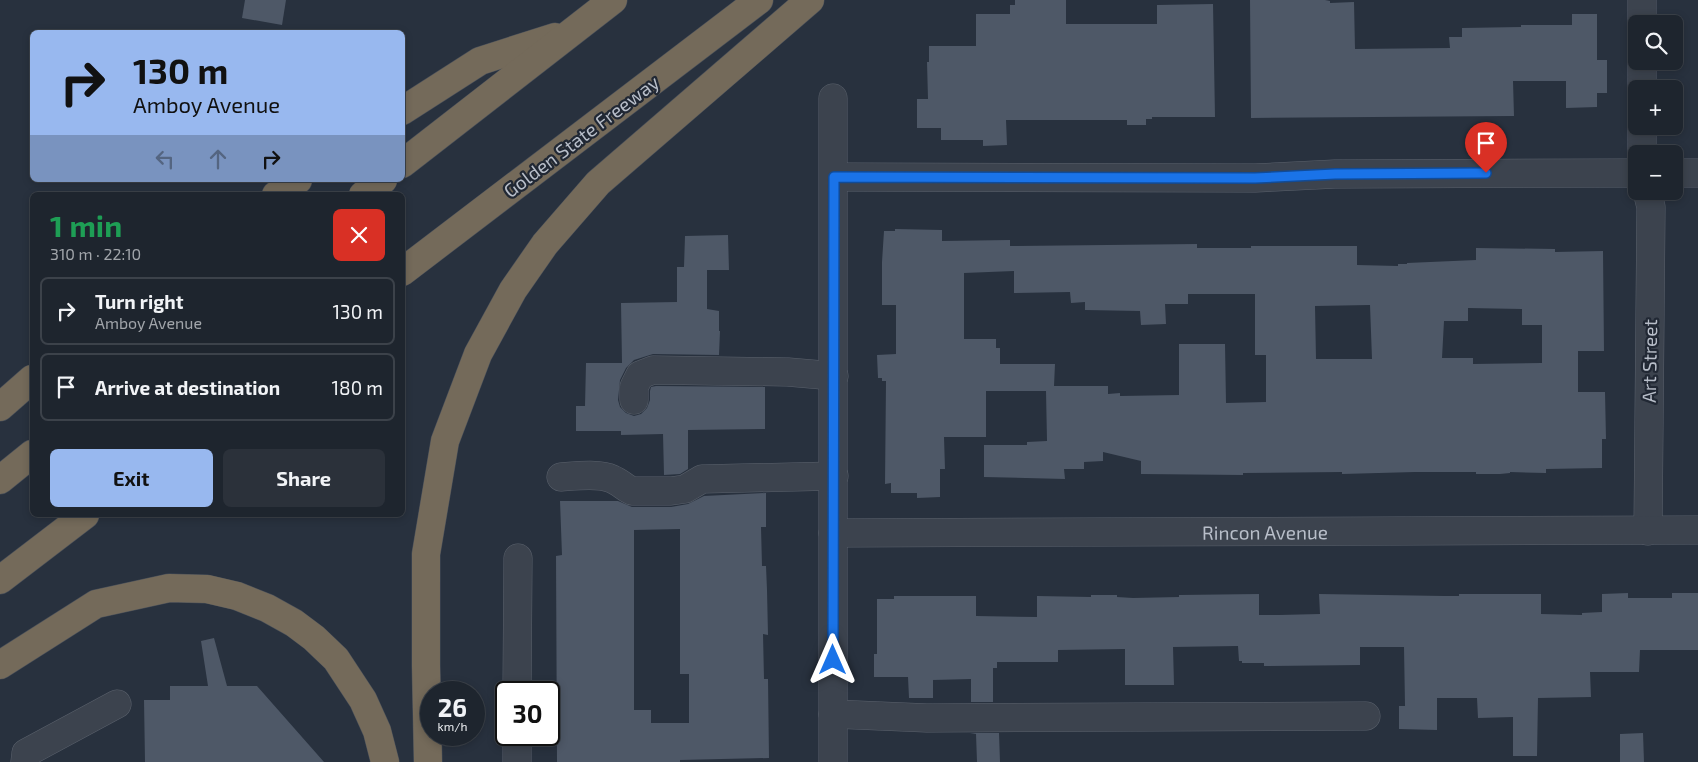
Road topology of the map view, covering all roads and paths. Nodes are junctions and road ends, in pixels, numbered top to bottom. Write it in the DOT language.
graph roads {
  1 [pos="613,0"];
  2 [pos="759,0"];
  3 [pos="810,0"];
  4 [pos="1642,0"];
  5 [pos="1642,15"];
  6 [pos="573,32"];
  7 [pos="833,98"];
  8 [pos="405,110"];
  9 [pos="405,162"];
  10 [pos="1628,173"];
  11 [pos="1683,173"];
  12 [pos="1698,173"];
  13 [pos="834,177"];
  14 [pos="295,182"];
  15 [pos="380,182"];
  16 [pos="280,192"];
  17 [pos="367,192"];
  18 [pos="1649,200"];
  19 [pos="405,270"];
  20 [pos="834,376"];
  21 [pos="30,382"];
  22 [pos="634,400"];
  23 [pos="0,407"];
  24 [pos="30,456"];
  25 [pos="561,476"];
  26 [pos="834,476"];
  27 [pos="0,480"];
  28 [pos="82,517"];
  29 [pos="1698,530"];
  30 [pos="1648,531"];
  31 [pos="834,533"];
  32 [pos="518,558"];
  33 [pos="0,580"];
  34 [pos="0,665"];
  35 [pos="517,681"];
  36 [pos="117,704"];
  37 [pos="833,714"];
  38 [pos="1366,716"];
  39 [pos="517,746"];
  40 [pos="25,762"];
  41 [pos="385,762"];
  42 [pos="428,762"];
  43 [pos="517,762"];
  44 [pos="833,762"];
  1 -- 6 [label="highway"];
  2 -- 19 [label="highway, Golden State Freeway"];
  3 -- 42 [label="highway"];
  4 -- 5 [label="street"];
  6 -- 8 [label="highway"];
  6 -- 9 [label="highway"];
  7 -- 13 [label="street"];
  10 -- 13 [label="street"];
  11 -- 12 [label="street"];
  13 -- 20 [label="street"];
  14 -- 16 [label="highway"];
  15 -- 17 [label="highway"];
  18 -- 30 [label="street, Art Street"];
  20 -- 22 [label="street"];
  20 -- 26 [label="street"];
  21 -- 23 [label="highway"];
  24 -- 27 [label="highway"];
  25 -- 26 [label="street"];
  26 -- 31 [label="street"];
  28 -- 33 [label="highway"];
  29 -- 30 [label="street, Rincon Avenue"];
  30 -- 31 [label="street, Rincon Avenue"];
  31 -- 37 [label="street"];
  32 -- 35 [label="street"];
  34 -- 41 [label="highway"];
  36 -- 40 [label="street"];
  37 -- 38 [label="street"];
  37 -- 44 [label="street"];
  39 -- 43 [label="street"];
}
